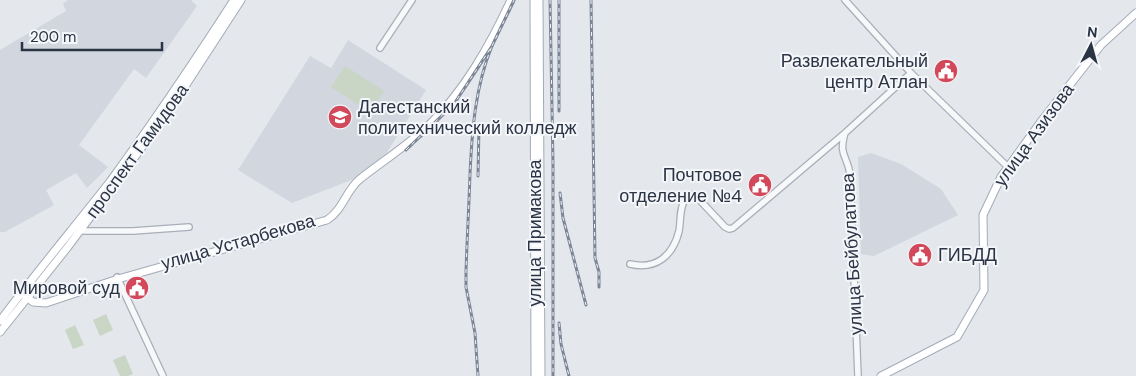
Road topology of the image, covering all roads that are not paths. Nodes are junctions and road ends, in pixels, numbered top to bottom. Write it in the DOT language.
graph roads {
  1 [pos="234,0"];
  2 [pos="241,0"];
  3 [pos="412,0"];
  4 [pos="507,0"];
  5 [pos="511,0"];
  6 [pos="534,0"];
  7 [pos="540,0"];
  8 [pos="845,0"];
  9 [pos="1136,13"];
  10 [pos="1136,18"];
  11 [pos="380,48"];
  12 [pos="912,74"];
  13 [pos="845,133"];
  14 [pos="1009,168"];
  15 [pos="189,227"];
  16 [pos="80,231"];
  17 [pos="630,264"];
  18 [pos="118,278"];
  19 [pos="25,295"];
  20 [pos="0,321"];
  21 [pos="0,332"];
  22 [pos="163,376"];
  23 [pos="535,376"];
  24 [pos="541,376"];
  25 [pos="858,376"];
  26 [pos="881,376"];
  27 [pos="888,376"];
  1 -- 19 [label="main road, проспект Гамидова"];
  2 -- 16 [label="main road, проспект Гамидова"];
  3 -- 11 [label="street"];
  4 -- 18 [label="main road, улица Устарбекова"];
  5 -- 18 [label="main road"];
  6 -- 23 [label="main road, улица Примакова"];
  7 -- 24 [label="main road, улица Примакова"];
  8 -- 12 [label="street"];
  9 -- 14 [label="main road, улица Азизова"];
  10 -- 14 [label="main road, улица Азизова"];
  12 -- 13 [label="street, улица Бейбулатова"];
  12 -- 14 [label="street"];
  13 -- 17 [label="street, улица Бейбулатова"];
  13 -- 25 [label="street, улица Бейбулатова"];
  14 -- 26 [label="main road, улица Азизова"];
  14 -- 27 [label="main road, улица Азизова"];
  15 -- 16 [label="street"];
  16 -- 19 [label="main road, проспект Гамидова"];
  18 -- 19 [label="main road"];
  18 -- 22 [label="street"];
  19 -- 20 [label="main road, проспект Гамидова"];
  19 -- 21 [label="main road, проспект Гамидова"];
}
